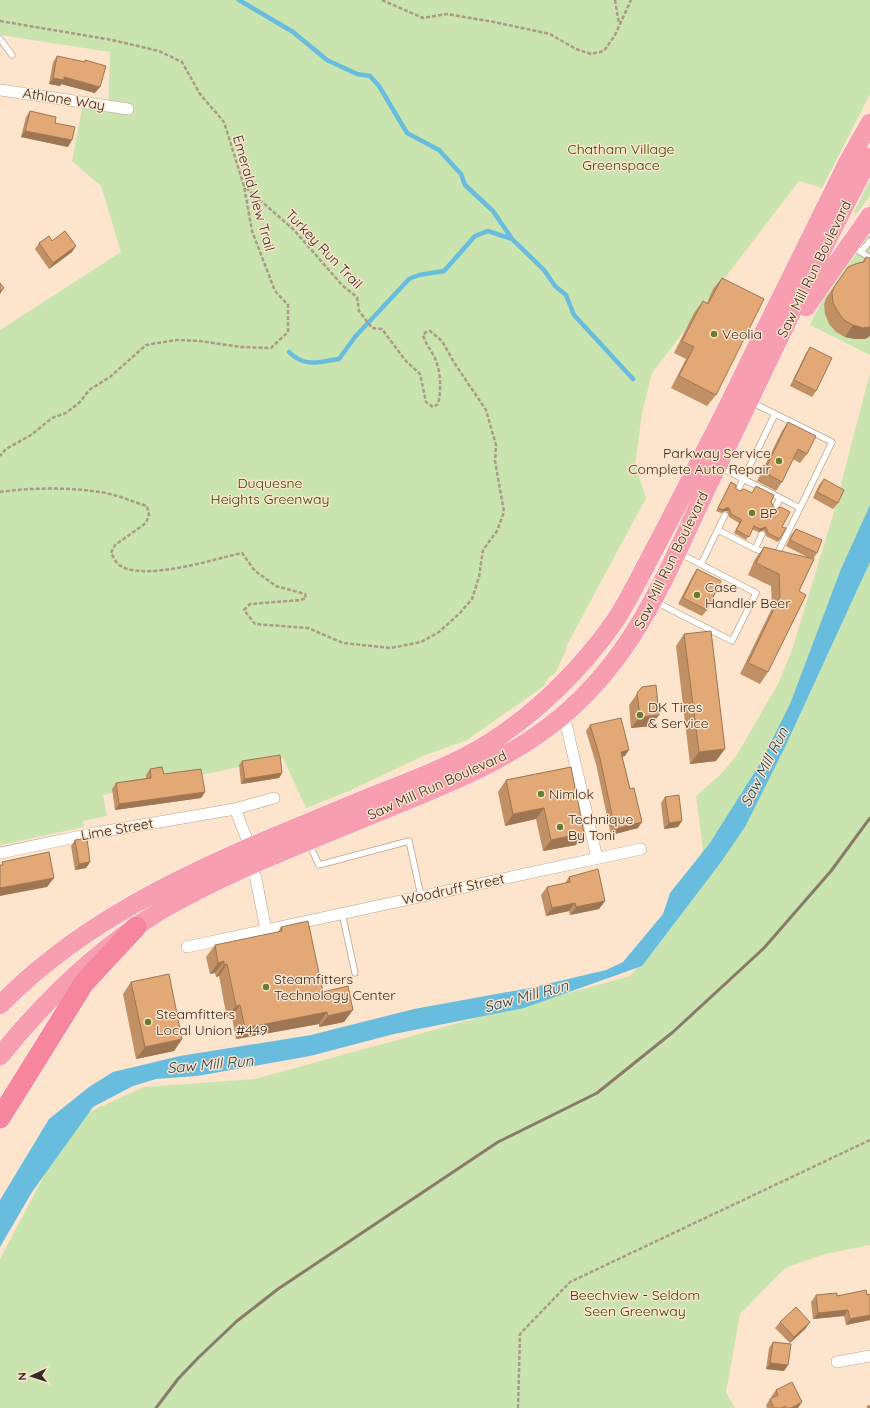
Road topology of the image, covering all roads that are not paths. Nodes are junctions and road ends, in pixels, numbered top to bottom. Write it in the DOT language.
graph roads {
  1 [pos="0,39"];
  2 [pos="12,55"];
  3 [pos="0,90"];
  4 [pos="128,109"];
  5 [pos="870,123"];
  6 [pos="870,157"];
  7 [pos="870,216"];
  8 [pos="870,241"];
  9 [pos="856,248"];
  10 [pos="870,258"];
  11 [pos="772,356"];
  12 [pos="749,401"];
  13 [pos="774,414"];
  14 [pos="717,466"];
  15 [pos="742,479"];
  16 [pos="738,490"];
  17 [pos="780,498"];
  18 [pos="775,508"];
  19 [pos="800,508"];
  20 [pos="725,515"];
  21 [pos="718,530"];
  22 [pos="762,534"];
  23 [pos="755,549"];
  24 [pos="677,552"];
  25 [pos="701,564"];
  26 [pos="654,601"];
  27 [pos="568,678"];
  28 [pos="564,715"];
  29 [pos="274,798"];
  30 [pos="235,809"];
  31 [pos="308,841"];
  32 [pos="640,849"];
  33 [pos="0,854"];
  34 [pos="252,855"];
  35 [pos="597,858"];
  36 [pos="421,896"];
  37 [pos="342,913"];
  38 [pos="136,927"];
  39 [pos="266,930"];
  40 [pos="187,947"];
  41 [pos="354,973"];
  42 [pos="0,1004"];
  43 [pos="0,1056"];
  44 [pos="0,1118"];
  45 [pos="870,1356"];
  46 [pos="837,1362"];
  1 -- 2 [label="lane"];
  3 -- 4 [label="street, Athlone Way"];
  5 -- 27 [label="highway, Saw Mill Run Boulevard"];
  6 -- 11 [label="highway, Saw Mill Run Boulevard"];
  7 -- 9 [label="highway"];
  8 -- 9 [label="lane"];
  9 -- 10 [label="lane"];
  9 -- 11 [label="highway"];
  11 -- 12 [label="highway, Saw Mill Run Boulevard"];
  12 -- 13 [label="lane"];
  12 -- 14 [label="highway, Saw Mill Run Boulevard"];
  13 -- 15 [label="lane"];
  13 -- 19 [label="lane"];
  14 -- 15 [label="lane"];
  14 -- 24 [label="highway, Saw Mill Run Boulevard"];
  15 -- 16 [label="lane"];
  15 -- 17 [label="lane"];
  17 -- 18 [label="lane"];
  17 -- 19 [label="lane"];
  19 -- 23 [label="lane"];
  20 -- 21 [label="lane"];
  21 -- 23 [label="lane"];
  21 -- 25 [label="lane"];
  22 -- 23 [label="lane"];
  24 -- 25 [label="lane"];
  24 -- 26 [label="highway, Saw Mill Run Boulevard"];
  25 -- 26 [label="lane"];
  26 -- 28 [label="highway, Saw Mill Run Boulevard"];
  27 -- 28 [label="highway"];
  27 -- 34 [label="highway, Saw Mill Run Boulevard"];
  28 -- 31 [label="highway, Saw Mill Run Boulevard"];
  28 -- 35 [label="street"];
  29 -- 30 [label="street, Lime Street"];
  30 -- 33 [label="street, Lime Street"];
  30 -- 34 [label="street"];
  31 -- 34 [label="highway, Saw Mill Run Boulevard"];
  31 -- 36 [label="lane"];
  32 -- 35 [label="street, Woodruff Street"];
  34 -- 38 [label="highway, Saw Mill Run Boulevard"];
  34 -- 39 [label="street"];
  34 -- 42 [label="highway, Saw Mill Run Boulevard"];
  35 -- 36 [label="street, Woodruff Street"];
  36 -- 37 [label="street, Woodruff Street"];
  37 -- 39 [label="street, Woodruff Street"];
  37 -- 41 [label="lane"];
  38 -- 43 [label="highway, Saw Mill Run Boulevard"];
  38 -- 44 [label="highway"];
  39 -- 40 [label="street, Woodruff Street"];
  45 -- 46 [label="street"];
}
